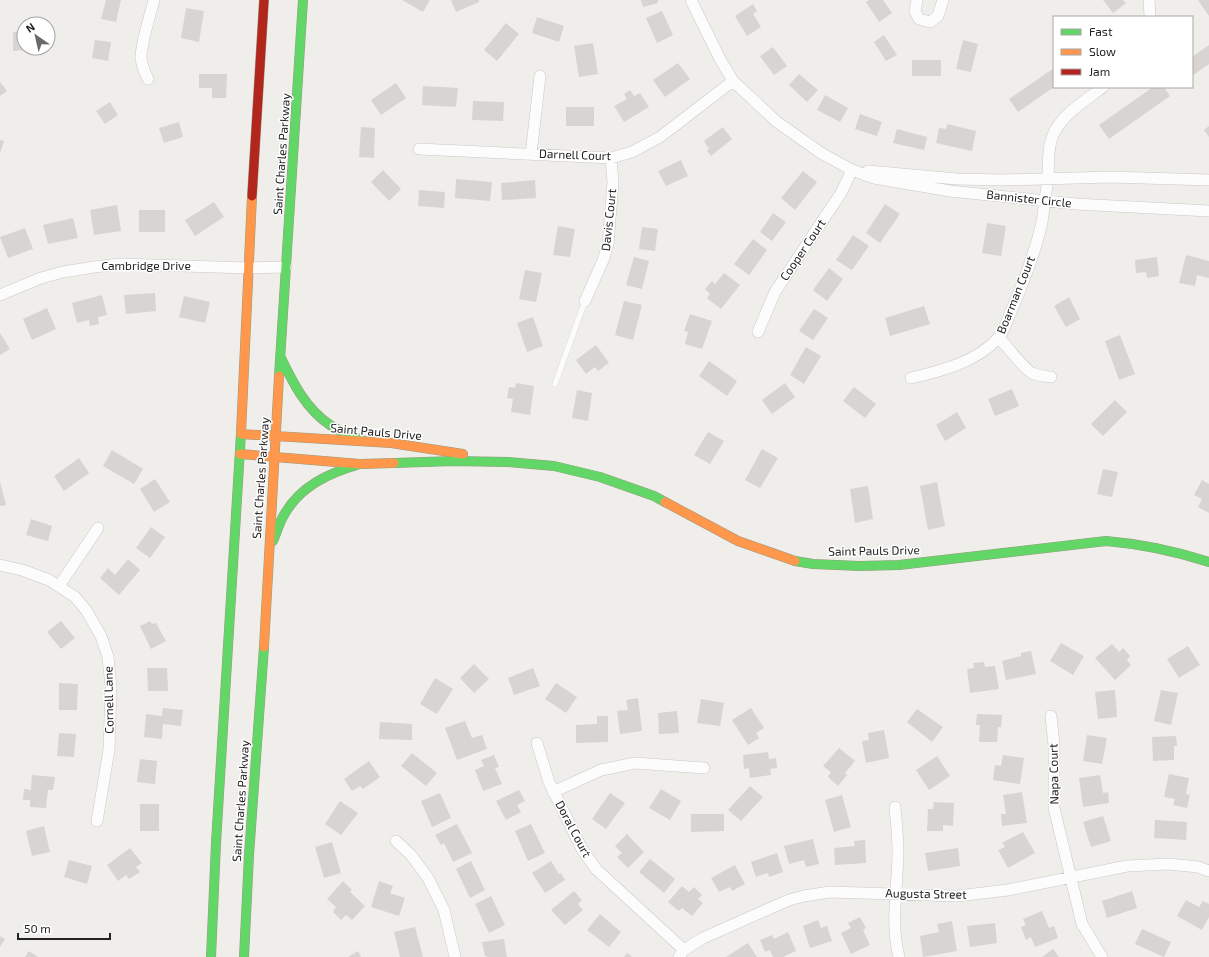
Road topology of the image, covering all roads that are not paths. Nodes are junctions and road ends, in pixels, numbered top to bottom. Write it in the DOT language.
graph roads {
  1 [pos="154,0"];
  2 [pos="264,0"];
  3 [pos="303,0"];
  4 [pos="692,0"];
  5 [pos="917,0"];
  6 [pos="943,0"];
  7 [pos="1149,0"];
  8 [pos="1150,16"];
  9 [pos="540,76"];
  10 [pos="148,79"];
  11 [pos="733,81"];
  12 [pos="1102,88"];
  13 [pos="418,149"];
  14 [pos="531,154"];
  15 [pos="611,158"];
  16 [pos="852,170"];
  17 [pos="1048,180"];
  18 [pos="1209,180"];
  19 [pos="1045,200"];
  20 [pos="1209,211"];
  21 [pos="286,267"];
  22 [pos="248,268"];
  23 [pos="0,295"];
  24 [pos="584,301"];
  25 [pos="758,332"];
  26 [pos="999,338"];
  27 [pos="280,358"];
  28 [pos="1051,377"];
  29 [pos="911,378"];
  30 [pos="555,384"];
  31 [pos="241,434"];
  32 [pos="276,436"];
  33 [pos="364,442"];
  34 [pos="240,454"];
  35 [pos="274,457"];
  36 [pos="508,462"];
  37 [pos="360,464"];
  38 [pos="98,528"];
  39 [pos="269,550"];
  40 [pos="1209,562"];
  41 [pos="0,565"];
  42 [pos="59,586"];
  43 [pos="1051,716"];
  44 [pos="537,743"];
  45 [pos="704,768"];
  46 [pos="553,792"];
  47 [pos="895,807"];
  48 [pos="97,821"];
  49 [pos="396,841"];
  50 [pos="1209,871"];
  51 [pos="1070,877"];
  52 [pos="896,894"];
  53 [pos="681,953"];
  54 [pos="211,957"];
  55 [pos="244,957"];
  56 [pos="455,957"];
  57 [pos="899,957"];
  58 [pos="1102,957"];
  1 -- 10 [label="street"];
  2 -- 22 [label="main road, Saint Charles Parkway"];
  3 -- 21 [label="main road, Saint Charles Parkway"];
  4 -- 11 [label="street, Bannister Circle"];
  5 -- 6 [label="street"];
  7 -- 8 [label="street"];
  9 -- 14 [label="street"];
  11 -- 15 [label="street, Darnell Court"];
  11 -- 16 [label="street, Bannister Circle"];
  12 -- 17 [label="street, Boarman Court"];
  13 -- 14 [label="street, Darnell Court"];
  14 -- 15 [label="street, Darnell Court"];
  15 -- 24 [label="street, Davis Court"];
  16 -- 17 [label="street, Bannister Circle"];
  16 -- 19 [label="street, Bannister Circle"];
  16 -- 25 [label="street, Cooper Court"];
  17 -- 18 [label="street, Bannister Circle"];
  17 -- 19 [label="street, Boarman Court"];
  19 -- 20 [label="street, Bannister Circle"];
  19 -- 26 [label="street, Boarman Court"];
  21 -- 22 [label="street, Cambridge Drive"];
  21 -- 27 [label="main road, Saint Charles Parkway"];
  22 -- 23 [label="street, Cambridge Drive"];
  22 -- 31 [label="main road, Saint Charles Parkway"];
  24 -- 30 [label="lane"];
  26 -- 28 [label="street"];
  26 -- 29 [label="street, Boarman Court"];
  27 -- 32 [label="main road, Saint Charles Parkway"];
  27 -- 33 [label="main road"];
  31 -- 32 [label="main road, Saint Pauls Drive"];
  31 -- 34 [label="main road, Saint Charles Parkway"];
  32 -- 33 [label="main road, Saint Pauls Drive"];
  32 -- 35 [label="main road, Saint Charles Parkway"];
  33 -- 36 [label="main road, Saint Pauls Drive"];
  34 -- 35 [label="main road, Saint Pauls Drive"];
  34 -- 54 [label="main road, Saint Charles Parkway"];
  35 -- 37 [label="main road, Saint Pauls Drive"];
  35 -- 39 [label="main road, Saint Charles Parkway"];
  36 -- 37 [label="main road, Saint Pauls Drive"];
  36 -- 40 [label="main road, Saint Pauls Drive"];
  37 -- 39 [label="main road"];
  38 -- 42 [label="street"];
  39 -- 55 [label="main road, Saint Charles Parkway"];
  41 -- 42 [label="street, Cornell Lane"];
  42 -- 48 [label="street, Cornell Lane"];
  43 -- 51 [label="street, Napa Court"];
  44 -- 46 [label="street, Doral Court"];
  45 -- 46 [label="street"];
  46 -- 53 [label="street, Doral Court"];
  47 -- 52 [label="street"];
  49 -- 56 [label="street"];
  50 -- 51 [label="street, Augusta Street"];
  51 -- 52 [label="street, Augusta Street"];
  51 -- 58 [label="street, Napa Court"];
  52 -- 53 [label="street, Augusta Street"];
  52 -- 57 [label="street"];
}
